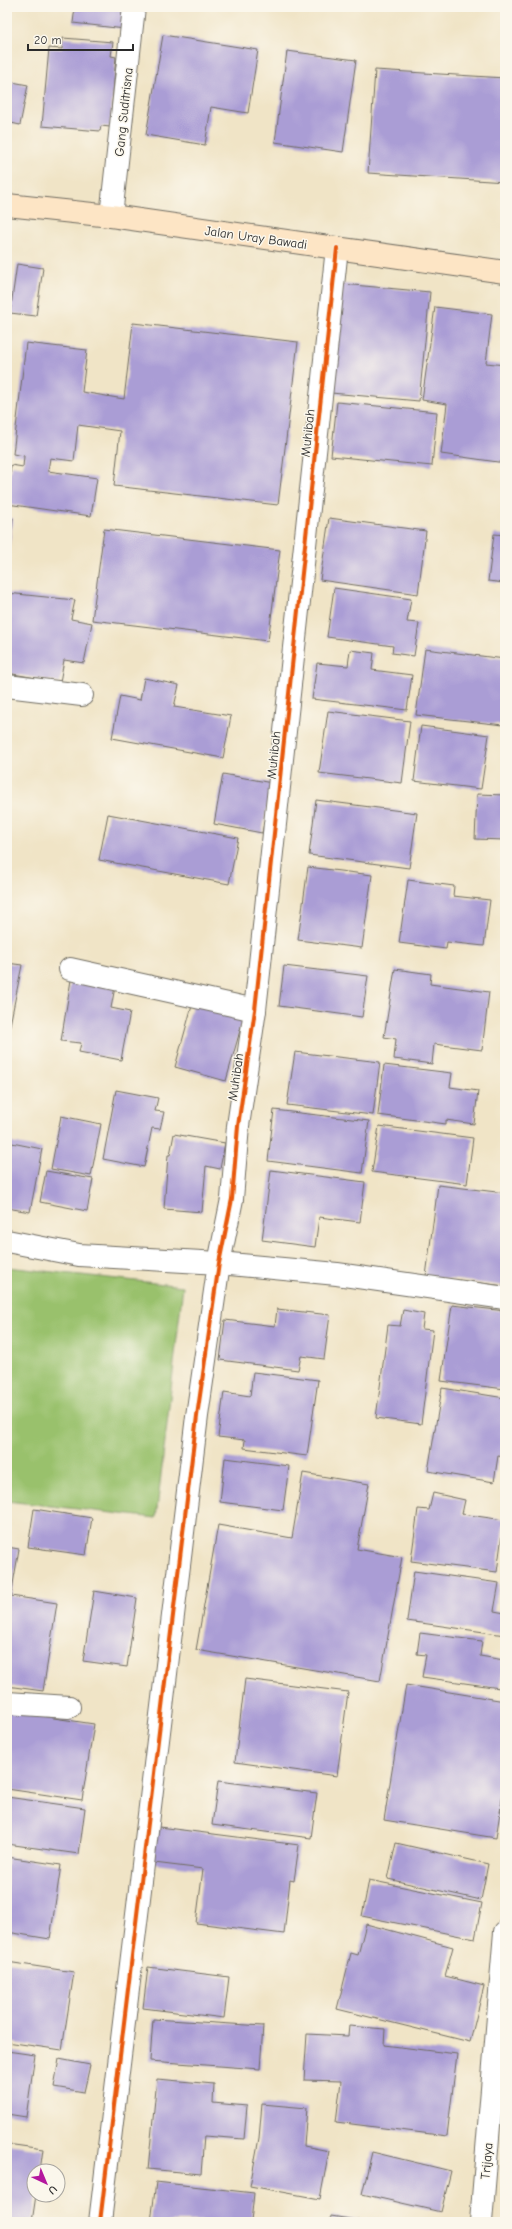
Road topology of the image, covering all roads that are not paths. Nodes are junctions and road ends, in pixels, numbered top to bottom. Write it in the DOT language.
graph roads {
  1 [pos="134,7"];
  2 [pos="7,205"];
  3 [pos="111,216"];
  4 [pos="337,248"];
  5 [pos="505,272"];
  6 [pos="7,686"];
  7 [pos="82,695"];
  8 [pos="70,969"];
  9 [pos="255,1010"];
  10 [pos="7,1240"];
  11 [pos="219,1263"];
  12 [pos="505,1298"];
  13 [pos="7,1703"];
  14 [pos="69,1706"];
  15 [pos="505,1932"];
  16 [pos="100,2222"];
  17 [pos="481,2222"];
  1 -- 3 [label="street, Gang Suditrisna"];
  2 -- 3 [label="street, Jalan Uray Bawadi"];
  3 -- 4 [label="street, Jalan Uray Bawadi"];
  4 -- 5 [label="street, Jalan Uray Bawadi"];
  4 -- 9 [label="street, Muhibah"];
  6 -- 7 [label="street"];
  8 -- 9 [label="street"];
  9 -- 11 [label="street, Muhibah"];
  10 -- 11 [label="street"];
  11 -- 12 [label="street"];
  11 -- 16 [label="street, Muhibah"];
  13 -- 14 [label="street"];
  15 -- 17 [label="street, Trijaya"];
}
